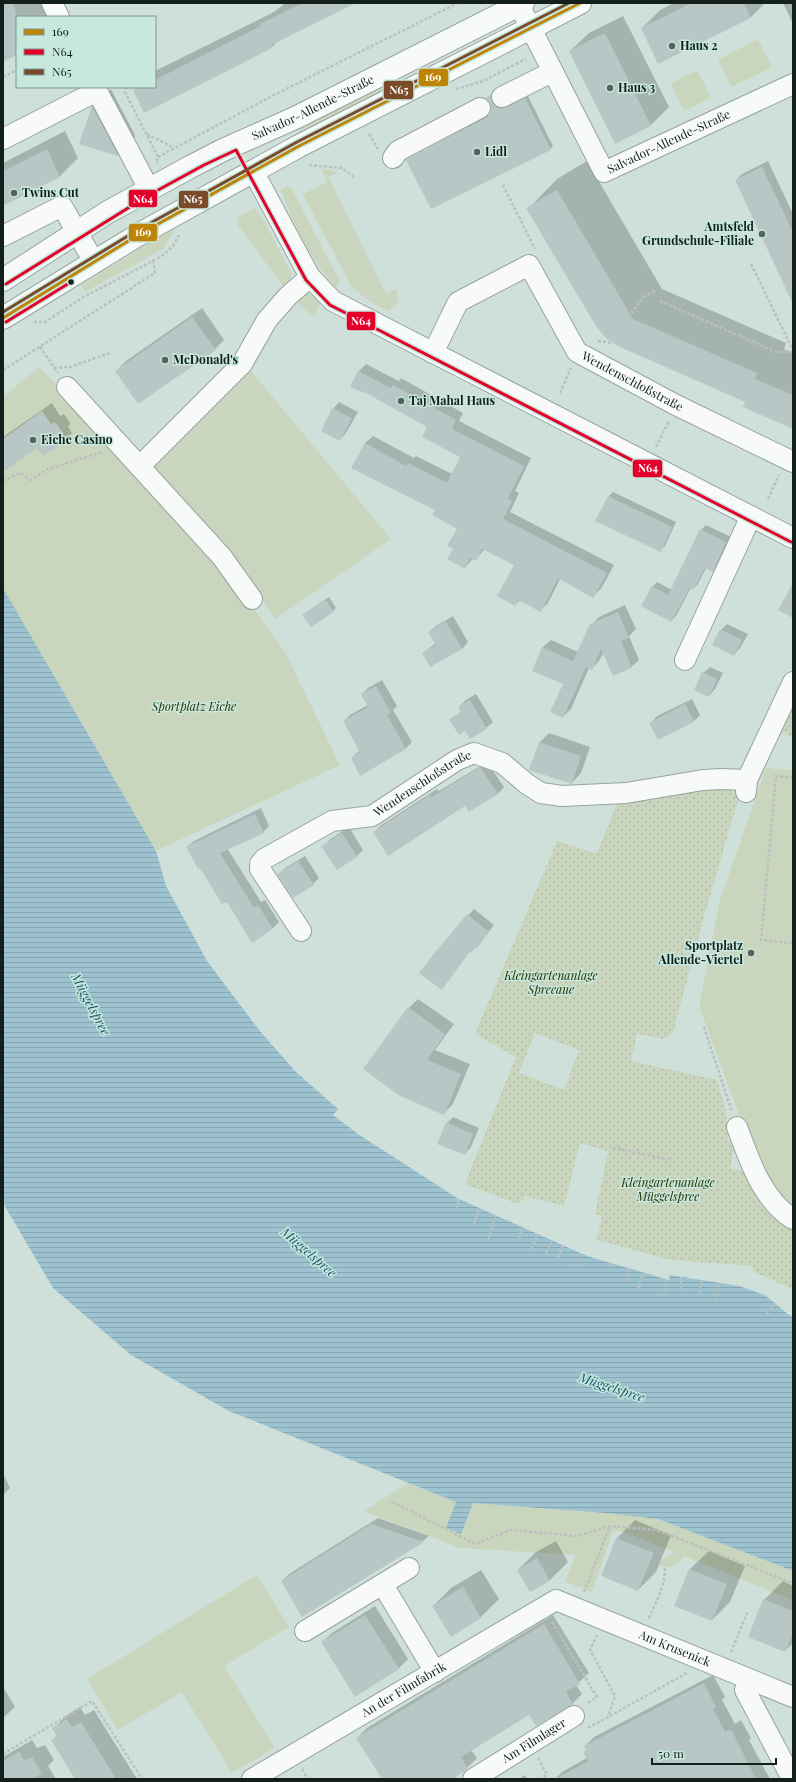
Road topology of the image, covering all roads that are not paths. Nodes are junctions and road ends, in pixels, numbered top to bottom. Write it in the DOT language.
graph roads {
  1 [pos="52,3"];
  2 [pos="580,3"];
  3 [pos="521,4"];
  4 [pos="58,16"];
  5 [pos="535,37"];
  6 [pos="552,72"];
  7 [pos="793,84"];
  8 [pos="96,89"];
  9 [pos="502,97"];
  10 [pos="480,108"];
  11 [pos="3,138"];
  12 [pos="238,144"];
  13 [pos="393,158"];
  14 [pos="253,171"];
  15 [pos="149,189"];
  16 [pos="76,232"];
  17 [pos="3,236"];
  18 [pos="94,262"];
  19 [pos="310,277"];
  20 [pos="3,280"];
  21 [pos="3,318"];
  22 [pos="433,353"];
  23 [pos="67,387"];
  24 [pos="790,461"];
  25 [pos="140,466"];
  26 [pos="751,516"];
  27 [pos="793,538"];
  28 [pos="252,599"];
  29 [pos="685,660"];
  30 [pos="793,682"];
  31 [pos="301,931"];
  32 [pos="737,1127"];
  33 [pos="793,1219"];
  34 [pos="409,1568"];
  35 [pos="383,1585"];
  36 [pos="550,1604"];
  37 [pos="305,1630"];
  38 [pos="435,1672"];
  39 [pos="749,1680"];
  40 [pos="793,1697"];
  41 [pos="578,1724"];
  42 [pos="263,1776"];
  43 [pos="793,1778"];
  44 [pos="473,1779"];
  1 -- 4 [label="street"];
  2 -- 5 [label="main road"];
  3 -- 5 [label="street, Salvador-Allende-Straße"];
  3 -- 12 [label="main road, Salvador-Allende-Straße"];
  5 -- 6 [label="street, Salvador-Allende-Straße"];
  5 -- 14 [label="main road"];
  6 -- 7 [label="street, Salvador-Allende-Straße"];
  6 -- 9 [label="street"];
  8 -- 11 [label="street"];
  8 -- 15 [label="street"];
  10 -- 13 [label="street"];
  12 -- 14 [label="main road"];
  12 -- 15 [label="main road, Salvador-Allende-Straße"];
  14 -- 18 [label="main road"];
  14 -- 19 [label="street"];
  15 -- 16 [label="main road, Salvador-Allende-Straße"];
  16 -- 17 [label="street"];
  16 -- 18 [label="street"];
  16 -- 20 [label="main road, Salvador-Allende-Straße"];
  18 -- 21 [label="main road"];
  19 -- 22 [label="street"];
  19 -- 25 [label="street"];
  22 -- 24 [label="street, Wendenschloßstraße"];
  22 -- 26 [label="street"];
  23 -- 25 [label="street"];
  25 -- 28 [label="street"];
  26 -- 27 [label="street"];
  26 -- 29 [label="street"];
  30 -- 31 [label="street, Wendenschloßstraße"];
  32 -- 33 [label="street"];
  34 -- 35 [label="street"];
  35 -- 37 [label="street"];
  35 -- 38 [label="street"];
  36 -- 38 [label="street, An der Filmfabrik"];
  36 -- 39 [label="street, Am Krusenick"];
  38 -- 42 [label="street, An der Filmfabrik"];
  39 -- 40 [label="street, Am Krusenick"];
  39 -- 43 [label="street"];
  41 -- 44 [label="street, Am Filmlager"];
}
